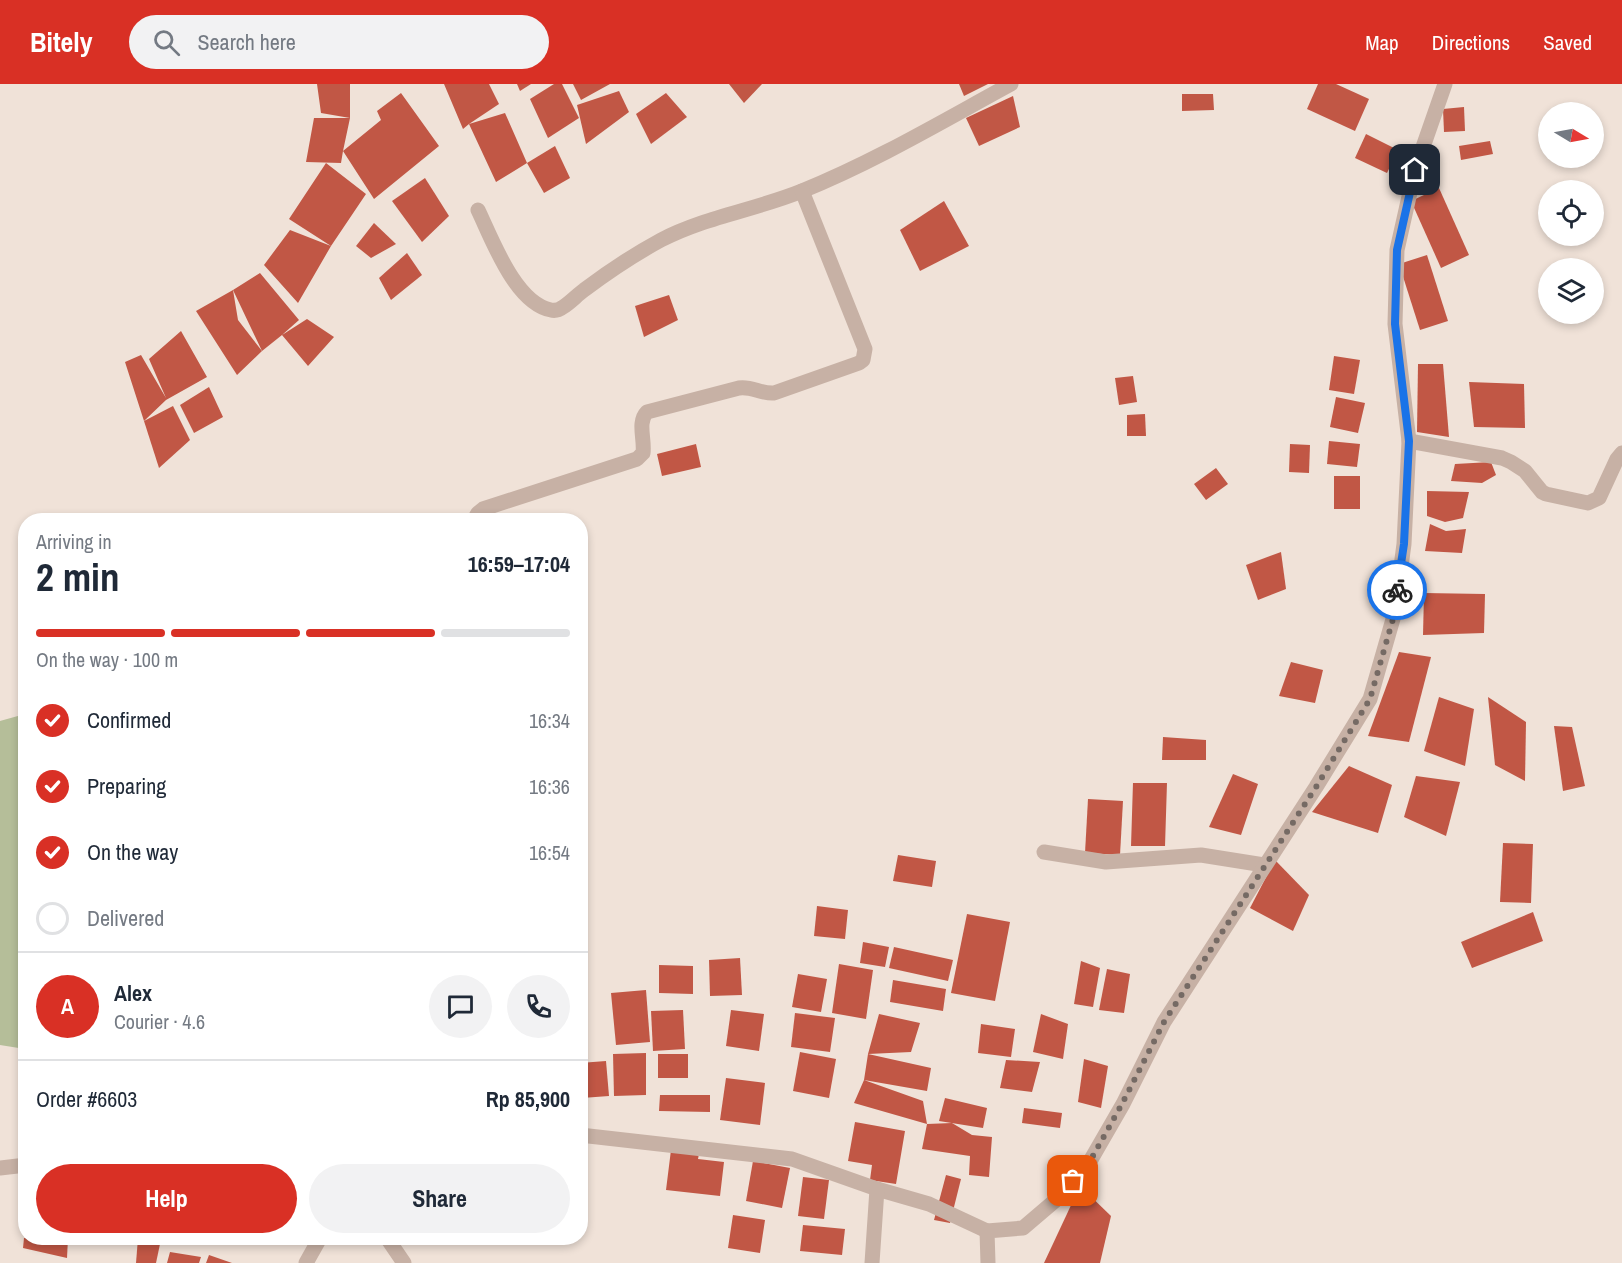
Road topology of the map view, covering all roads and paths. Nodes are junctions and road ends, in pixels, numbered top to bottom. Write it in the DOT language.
graph roads {
  1 [pos="1011,84"];
  2 [pos="1441,85"];
  3 [pos="802,191"];
  4 [pos="478,210"];
  5 [pos="1409,441"];
  6 [pos="1622,453"];
  7 [pos="478,513"];
  8 [pos="1044,852"];
  9 [pos="1264,865"];
  10 [pos="588,1136"];
  11 [pos="18,1166"];
  12 [pos="0,1168"];
  13 [pos="877,1189"];
  14 [pos="987,1231"];
  15 [pos="316,1245"];
  16 [pos="392,1245"];
  17 [pos="306,1263"];
  18 [pos="404,1263"];
  19 [pos="872,1263"];
  20 [pos="988,1263"];
  1 -- 3 [label="street"];
  2 -- 5 [label="street"];
  3 -- 4 [label="street"];
  3 -- 7 [label="street"];
  5 -- 6 [label="street"];
  5 -- 9 [label="street"];
  8 -- 9 [label="street"];
  9 -- 14 [label="street"];
  10 -- 13 [label="street"];
  11 -- 12 [label="street"];
  13 -- 14 [label="street"];
  13 -- 19 [label="street"];
  14 -- 20 [label="street"];
  15 -- 17 [label="street"];
  16 -- 18 [label="street"];
}
